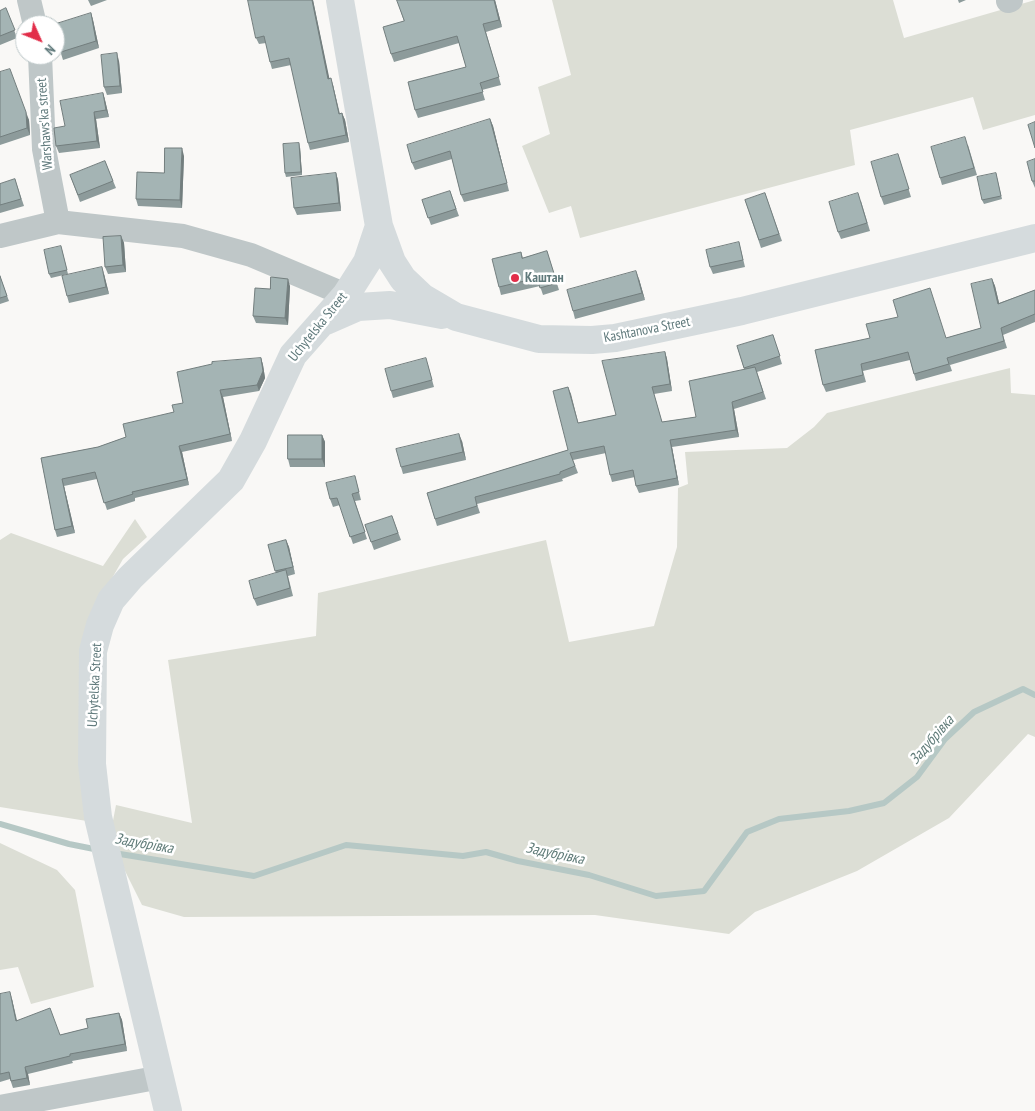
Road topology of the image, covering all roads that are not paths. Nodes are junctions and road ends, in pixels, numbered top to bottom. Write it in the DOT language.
graph roads {
  1 [pos="29,0"];
  2 [pos="340,0"];
  3 [pos="33,15"];
  4 [pos="40,65"];
  5 [pos="58,222"];
  6 [pos="379,226"];
  7 [pos="0,236"];
  8 [pos="1035,238"];
  9 [pos="346,295"];
  10 [pos="456,318"];
  11 [pos="320,324"];
  12 [pos="161,1077"];
  13 [pos="0,1107"];
  14 [pos="168,1111"];
  1 -- 3 [label="street"];
  2 -- 6 [label="main road, Kashtanova Street"];
  4 -- 5 [label="street, Warshaws'ka street"];
  5 -- 7 [label="street"];
  5 -- 9 [label="street"];
  6 -- 9 [label="main road, Uchytelska Street"];
  6 -- 10 [label="main road, Kashtanova Street"];
  8 -- 10 [label="main road, Kashtanova Street"];
  9 -- 11 [label="main road, Uchytelska Street"];
  10 -- 11 [label="main road"];
  11 -- 12 [label="main road, Uchytelska Street"];
  12 -- 13 [label="street"];
  12 -- 14 [label="main road, Uchytelska Street"];
}
